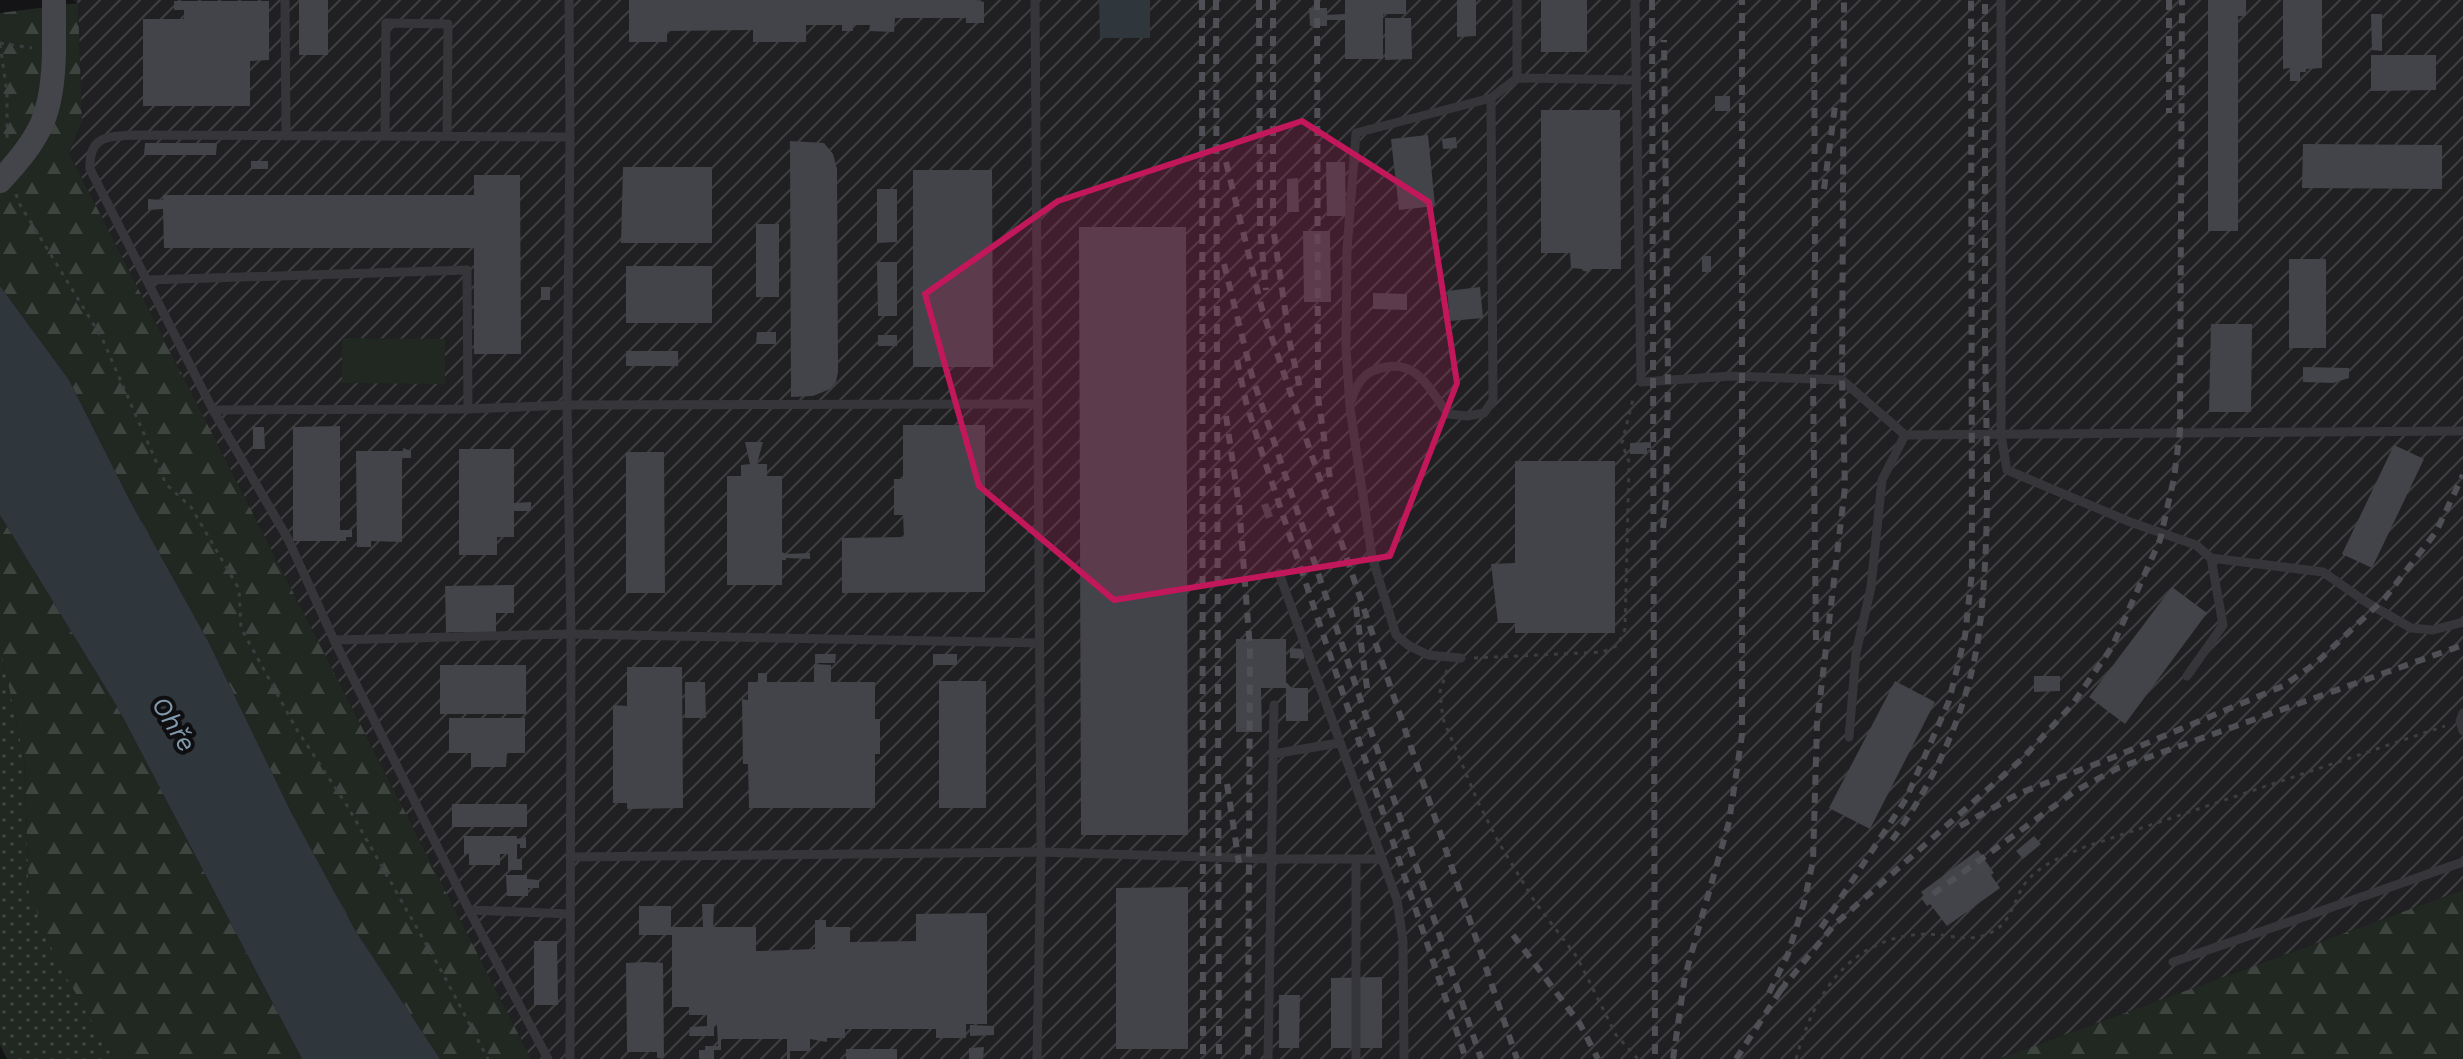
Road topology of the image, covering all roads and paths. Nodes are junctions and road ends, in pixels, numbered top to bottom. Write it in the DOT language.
graph roads {
  1 [pos="54,0"];
  2 [pos="285,0"];
  3 [pos="569,0"];
  4 [pos="1035,0"];
  5 [pos="1517,0"];
  6 [pos="1635,0"];
  7 [pos="2001,0"];
  8 [pos="0,44"];
  9 [pos="44,50"];
  10 [pos="1517,78"];
  11 [pos="1634,80"];
  12 [pos="1491,98"];
  13 [pos="286,136"];
  14 [pos="385,136"];
  15 [pos="447,136"];
  16 [pos="570,137"];
  17 [pos="7,150"];
  18 [pos="8,186"];
  19 [pos="148,280"];
  20 [pos="1641,382"];
  21 [pos="1037,404"];
  22 [pos="567,405"];
  23 [pos="1350,408"];
  24 [pos="468,409"];
  25 [pos="213,410"];
  26 [pos="2463,431"];
  27 [pos="1905,435"];
  28 [pos="2001,435"];
  29 [pos="2211,558"];
  30 [pos="1279,573"];
  31 [pos="2463,622"];
  32 [pos="571,634"];
  33 [pos="334,640"];
  34 [pos="1039,643"];
  35 [pos="1461,658"];
  36 [pos="2187,676"];
  37 [pos="1274,705"];
  38 [pos="2462,721"];
  39 [pos="1849,737"];
  40 [pos="1339,743"];
  41 [pos="1273,754"];
  42 [pos="1041,852"];
  43 [pos="570,857"];
  44 [pos="1272,859"];
  45 [pos="1380,859"];
  46 [pos="1356,860"];
  47 [pos="2463,862"];
  48 [pos="469,910"];
  49 [pos="570,914"];
  50 [pos="2173,962"];
  51 [pos="488,1059"];
  52 [pos="548,1059"];
  53 [pos="570,1059"];
  54 [pos="1037,1059"];
  55 [pos="1268,1059"];
  56 [pos="1356,1059"];
  57 [pos="1404,1059"];
  58 [pos="1638,1059"];
  59 [pos="1796,1059"];
  1 -- 9 [label="street"];
  2 -- 13 [label="lane"];
  3 -- 16 [label="lane"];
  4 -- 21 [label="lane"];
  5 -- 10 [label="lane"];
  6 -- 11 [label="lane"];
  7 -- 28 [label="lane"];
  8 -- 9 [label="path"];
  8 -- 17 [label="path"];
  9 -- 18 [label="street, bridge"];
  10 -- 11 [label="lane"];
  10 -- 12 [label="lane"];
  11 -- 20 [label="lane"];
  12 -- 23 [label="lane"];
  12 -- 23 [label="lane"];
  13 -- 14 [label="lane"];
  13 -- 19 [label="lane"];
  14 -- 15 [label="lane"];
  14 -- 15 [label="lane"];
  15 -- 16 [label="lane"];
  16 -- 22 [label="lane"];
  18 -- 51 [label="path"];
  19 -- 24 [label="lane"];
  19 -- 25 [label="lane"];
  20 -- 27 [label="lane"];
  20 -- 35 [label="path"];
  21 -- 22 [label="lane"];
  21 -- 34 [label="lane"];
  22 -- 24 [label="lane"];
  22 -- 32 [label="lane"];
  23 -- 35 [label="lane"];
  24 -- 25 [label="lane"];
  25 -- 33 [label="lane"];
  26 -- 28 [label="lane"];
  27 -- 28 [label="lane"];
  27 -- 39 [label="lane"];
  28 -- 29 [label="lane"];
  29 -- 31 [label="lane"];
  29 -- 36 [label="lane"];
  30 -- 40 [label="lane"];
  32 -- 33 [label="lane"];
  32 -- 34 [label="lane"];
  32 -- 43 [label="lane"];
  33 -- 48 [label="lane"];
  34 -- 42 [label="lane"];
  35 -- 58 [label="path"];
  37 -- 41 [label="lane"];
  38 -- 59 [label="path"];
  40 -- 41 [label="lane"];
  40 -- 45 [label="lane"];
  41 -- 44 [label="lane"];
  42 -- 43 [label="lane"];
  42 -- 44 [label="lane"];
  42 -- 54 [label="lane"];
  43 -- 49 [label="lane"];
  44 -- 46 [label="lane"];
  44 -- 55 [label="lane"];
  45 -- 46 [label="lane"];
  45 -- 57 [label="lane"];
  46 -- 56 [label="lane"];
  47 -- 50 [label="lane"];
  48 -- 49 [label="lane"];
  48 -- 52 [label="lane"];
  49 -- 53 [label="lane"];
}
